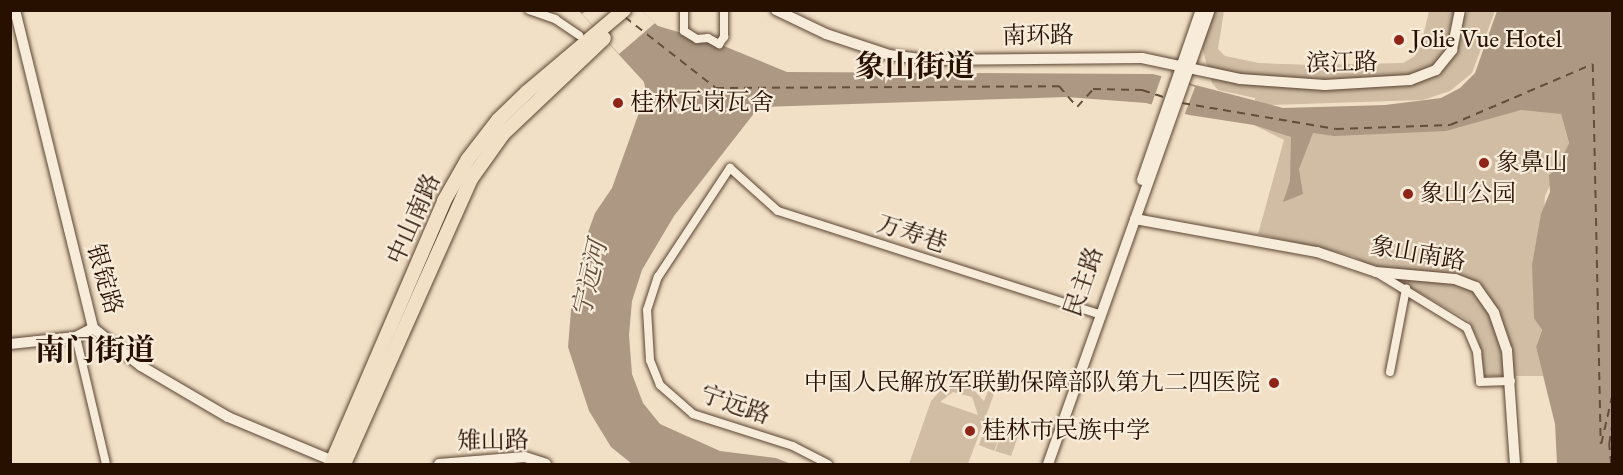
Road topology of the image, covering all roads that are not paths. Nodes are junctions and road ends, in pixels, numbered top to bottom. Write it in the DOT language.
graph roads {
  1 [pos="15,10"];
  2 [pos="529,10"];
  3 [pos="624,10"];
  4 [pos="635,10"];
  5 [pos="684,10"];
  6 [pos="723,10"];
  7 [pos="776,10"];
  8 [pos="788,10"];
  9 [pos="1201,10"];
  10 [pos="1210,10"];
  11 [pos="1460,10"];
  12 [pos="826,34"];
  13 [pos="579,35"];
  14 [pos="599,37"];
  15 [pos="1187,65"];
  16 [pos="1169,115"];
  17 [pos="730,168"];
  18 [pos="1135,219"];
  19 [pos="1376,272"];
  20 [pos="1406,289"];
  21 [pos="1095,313"];
  22 [pos="93,328"];
  23 [pos="76,337"];
  24 [pos="10,344"];
  25 [pos="1390,372"];
  26 [pos="1511,381"];
  27 [pos="457,463"];
  28 [pos="338,464"];
  29 [pos="106,465"];
  30 [pos="439,465"];
  31 [pos="546,465"];
  32 [pos="828,465"];
  33 [pos="1042,465"];
  34 [pos="1048,465"];
  35 [pos="1515,465"];
  1 -- 22 [label="street, 银锭路"];
  2 -- 13 [label="street"];
  3 -- 14 [label="highway"];
  4 -- 14 [label="highway"];
  5 -- 6 [label="street"];
  7 -- 12 [label="street, 南环路"];
  8 -- 12 [label="street, 南环路"];
  9 -- 15 [label="street"];
  10 -- 15 [label="street"];
  11 -- 15 [label="street, 滨江路"];
  12 -- 15 [label="street, 南环路"];
  14 -- 28 [label="highway, 中山南路"];
  15 -- 16 [label="street"];
  16 -- 18 [label="street, 民主路"];
  16 -- 21 [label="street, 民主路"];
  17 -- 21 [label="street, 万寿巷"];
  17 -- 32 [label="street, 宁远路"];
  18 -- 19 [label="street, 象山南路"];
  18 -- 34 [label="street, 民主路"];
  19 -- 20 [label="street"];
  19 -- 26 [label="street, 象山南路"];
  20 -- 25 [label="street"];
  20 -- 26 [label="street"];
  21 -- 33 [label="street, 民主路"];
  22 -- 23 [label="street"];
  22 -- 28 [label="street, 银锭路"];
  23 -- 24 [label="street"];
  23 -- 29 [label="street"];
  26 -- 35 [label="street, 象山南路"];
  27 -- 30 [label="street, 雉山路"];
  27 -- 31 [label="street, 雉山路"];
}
